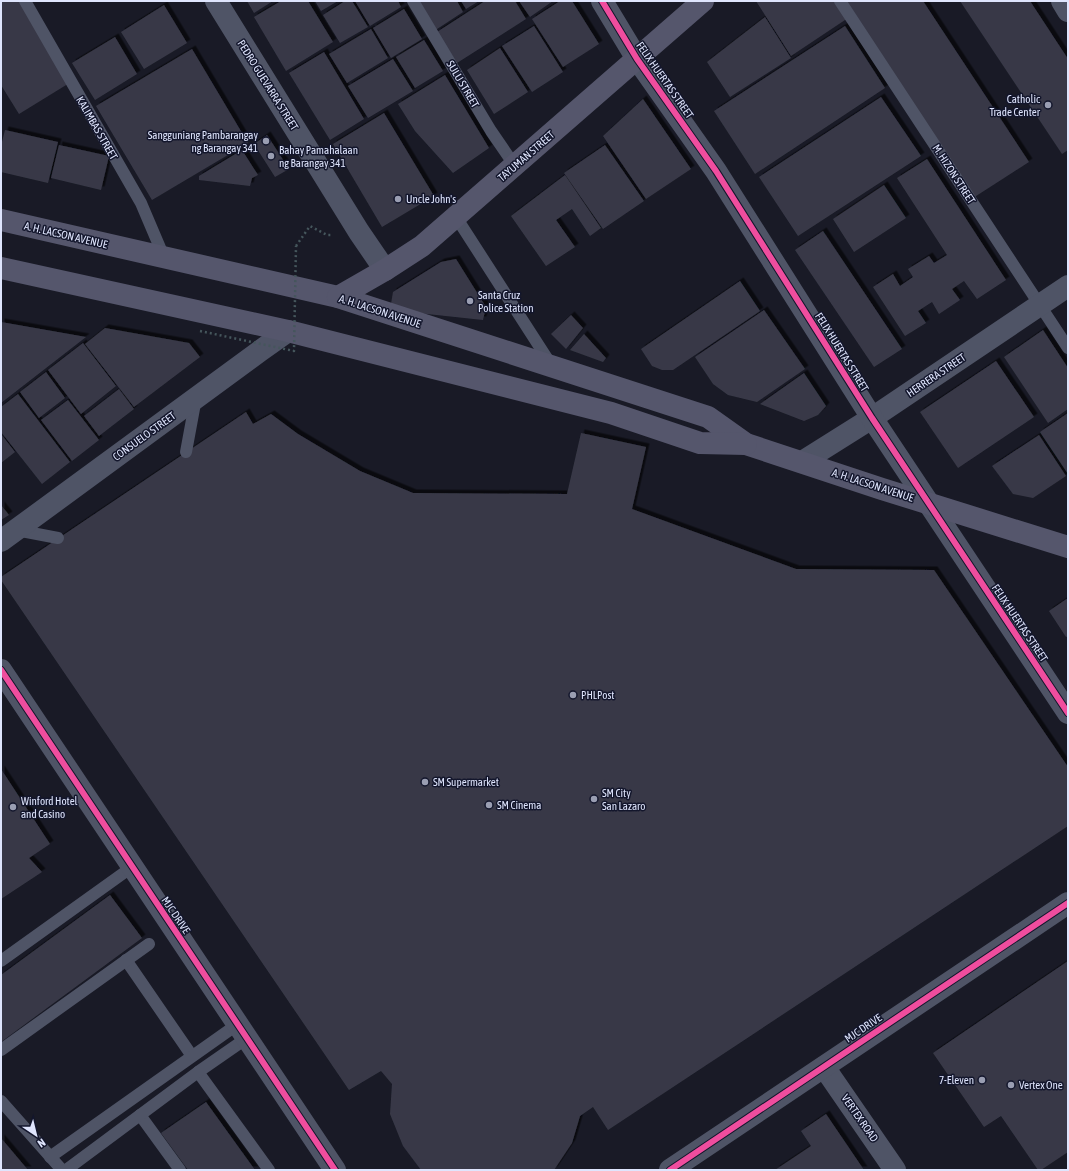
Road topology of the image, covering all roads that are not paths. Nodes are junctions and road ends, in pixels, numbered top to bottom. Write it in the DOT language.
graph roads {
  1 [pos="25,1"];
  2 [pos="216,1"];
  3 [pos="413,1"];
  4 [pos="602,1"];
  5 [pos="703,1"];
  6 [pos="840,1"];
  7 [pos="1062,1"];
  8 [pos="1068,11"];
  9 [pos="637,59"];
  10 [pos="515,166"];
  11 [pos="456,217"];
  12 [pos="1,220"];
  13 [pos="164,257"];
  14 [pos="1,268"];
  15 [pos="385,270"];
  16 [pos="1068,286"];
  17 [pos="338,298"];
  18 [pos="1040,305"];
  19 [pos="288,332"];
  20 [pos="1068,348"];
  21 [pos="553,367"];
  22 [pos="196,398"];
  23 [pos="872,418"];
  24 [pos="746,444"];
  25 [pos="186,452"];
  26 [pos="802,462"];
  27 [pos="927,502"];
  28 [pos="8,535"];
  29 [pos="58,538"];
  30 [pos="1068,547"];
  31 [pos="1,670"];
  32 [pos="1068,713"];
  33 [pos="132,867"];
  34 [pos="1068,903"];
  35 [pos="148,944"];
  36 [pos="126,960"];
  37 [pos="1,961"];
  38 [pos="242,1031"];
  39 [pos="1,1050"];
  40 [pos="192,1056"];
  41 [pos="824,1067"];
  42 [pos="198,1072"];
  43 [pos="1,1101"];
  44 [pos="140,1115"];
  45 [pos="50,1157"];
  46 [pos="62,1170"];
  47 [pos="66,1170"];
  48 [pos="180,1170"];
  49 [pos="269,1170"];
  50 [pos="335,1170"];
  51 [pos="670,1170"];
  52 [pos="895,1170"];
  1 -- 13 [label="lane, KALIMBAS STREET"];
  2 -- 15 [label="street, PEDRO GUEVARRA STREET"];
  3 -- 10 [label="lane, SULU STREET"];
  4 -- 9 [label="street, FELIX HUERTAS STREET"];
  5 -- 9 [label="main road, TAYUMAN STREET"];
  6 -- 18 [label="lane, M. HIZON STREET"];
  7 -- 8 [label="street"];
  9 -- 10 [label="main road, TAYUMAN STREET"];
  9 -- 23 [label="street, FELIX HUERTAS STREET"];
  10 -- 11 [label="main road, TAYUMAN STREET"];
  11 -- 15 [label="main road, TAYUMAN STREET"];
  11 -- 21 [label="lane"];
  12 -- 13 [label="main road, A. H. LACSON AVENUE"];
  13 -- 17 [label="main road, A. H. LACSON AVENUE"];
  14 -- 19 [label="main road, A. H. LACSON AVENUE"];
  15 -- 17 [label="main road, TAYUMAN STREET"];
  16 -- 18 [label="street, HERRERA STREET"];
  17 -- 21 [label="main road, A. H. LACSON AVENUE"];
  18 -- 20 [label="lane, M. HIZON STREET"];
  18 -- 23 [label="street, HERRERA STREET"];
  19 -- 22 [label="street, CONSUELO STREET"];
  19 -- 24 [label="main road, A. H. LACSON AVENUE"];
  21 -- 24 [label="main road, A. H. LACSON AVENUE"];
  22 -- 25 [label="lane"];
  22 -- 28 [label="street, CONSUELO STREET"];
  23 -- 26 [label="street, HERRERA STREET"];
  23 -- 27 [label="street, FELIX HUERTAS STREET"];
  24 -- 26 [label="main road, A. H. LACSON AVENUE"];
  26 -- 27 [label="main road, A. H. LACSON AVENUE"];
  27 -- 30 [label="main road, A. H. LACSON AVENUE"];
  27 -- 32 [label="street, FELIX HUERTAS STREET"];
  28 -- 29 [label="lane"];
  31 -- 33 [label="street, MJC DRIVE"];
  33 -- 37 [label="lane"];
  33 -- 38 [label="street, MJC DRIVE"];
  34 -- 41 [label="street, MJC DRIVE"];
  35 -- 36 [label="lane"];
  36 -- 39 [label="lane"];
  36 -- 40 [label="lane"];
  38 -- 40 [label="lane"];
  38 -- 42 [label="lane"];
  38 -- 50 [label="street, MJC DRIVE"];
  40 -- 45 [label="lane"];
  41 -- 51 [label="street, MJC DRIVE"];
  41 -- 52 [label="street, VERTEX ROAD"];
  42 -- 44 [label="lane"];
  42 -- 49 [label="lane"];
  43 -- 45 [label="lane"];
  44 -- 47 [label="lane"];
  44 -- 48 [label="lane"];
  45 -- 46 [label="lane"];
}
